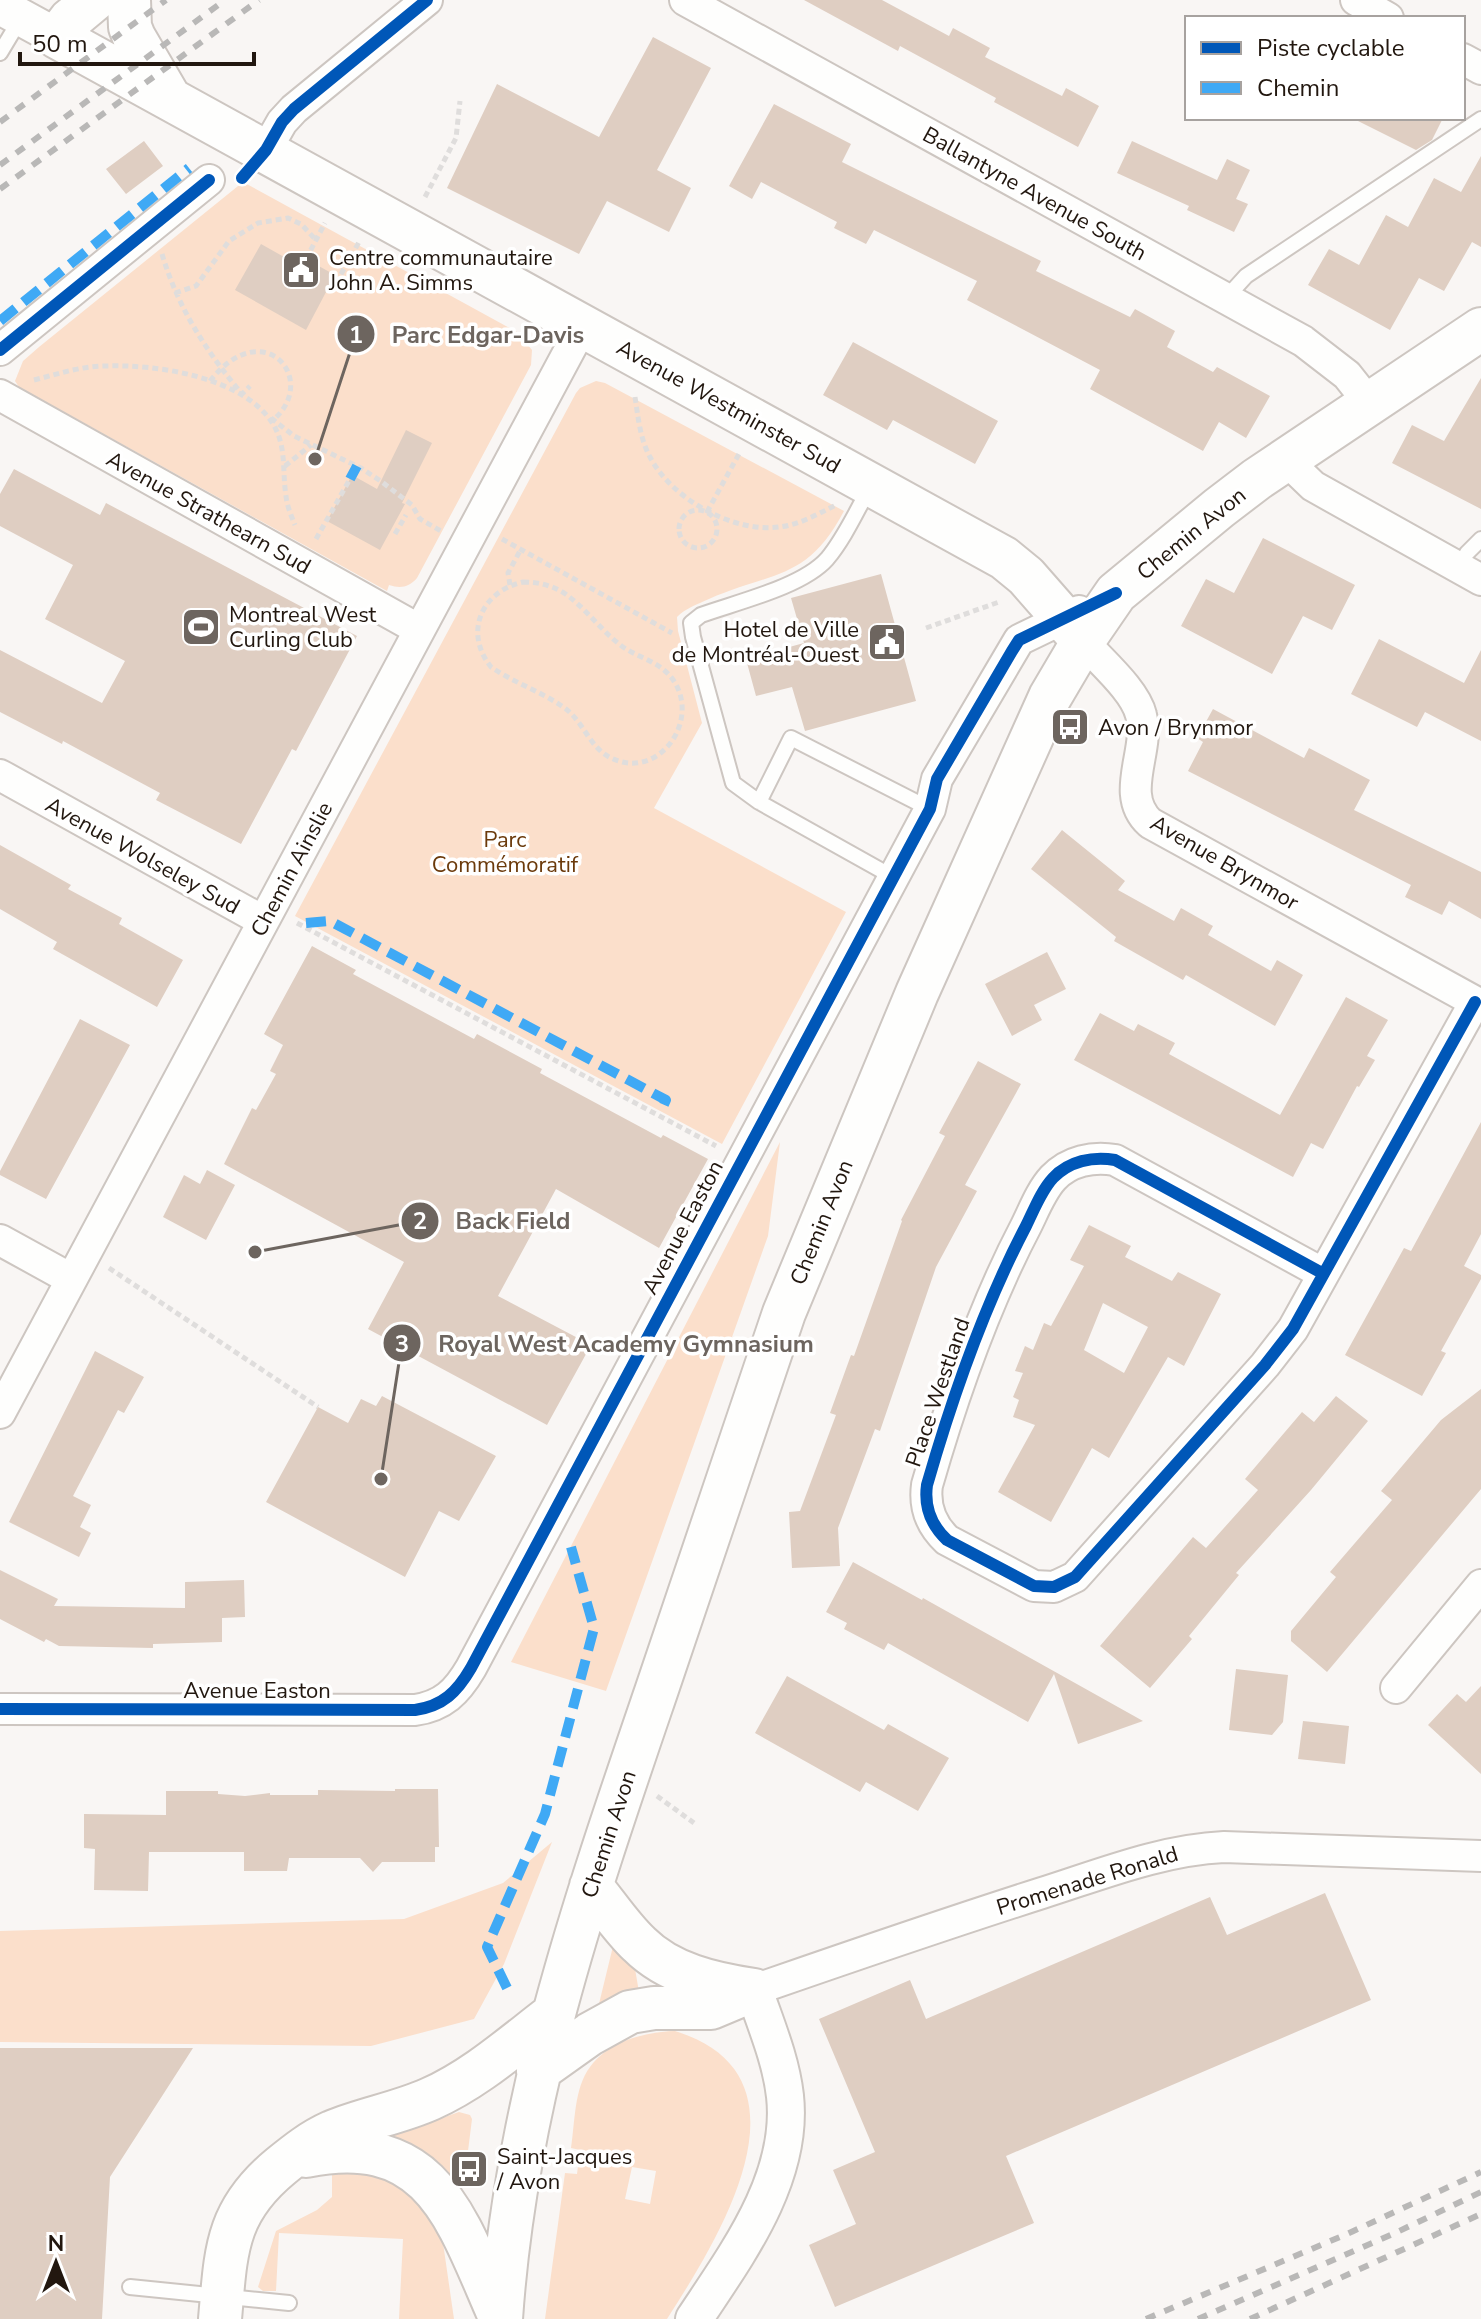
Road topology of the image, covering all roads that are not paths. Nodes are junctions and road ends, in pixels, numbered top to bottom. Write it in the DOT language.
graph roads {
  1 [pos="94,0"];
  2 [pos="129,0"];
  3 [pos="427,0"];
  4 [pos="685,0"];
  5 [pos="1356,0"];
  6 [pos="11,12"];
  7 [pos="1384,16"];
  8 [pos="57,37"];
  9 [pos="0,53"];
  10 [pos="169,98"];
  11 [pos="1481,119"];
  12 [pos="266,150"];
  13 [pos="209,180"];
  14 [pos="1226,298"];
  15 [pos="583,325"];
  16 [pos="1481,329"];
  17 [pos="7,354"];
  18 [pos="0,395"];
  19 [pos="1370,404"];
  20 [pos="1286,460"];
  21 [pos="854,494"];
  22 [pos="1481,539"];
  23 [pos="1470,574"];
  24 [pos="418,629"];
  25 [pos="1073,630"];
  26 [pos="0,775"];
  27 [pos="759,802"];
  28 [pos="930,809"];
  29 [pos="893,877"];
  30 [pos="276,920"];
  31 [pos="1478,1003"];
  32 [pos="0,1240"];
  33 [pos="1322,1273"];
  34 [pos="71,1279"];
  35 [pos="0,1413"];
  36 [pos="1481,1585"];
  37 [pos="1396,1688"];
  38 [pos="0,1709"];
  39 [pos="1481,1856"];
  40 [pos="591,1886"];
  41 [pos="654,1982"];
  42 [pos="754,1990"];
  43 [pos="551,2016"];
  44 [pos="538,2071"];
  45 [pos="282,2164"];
  46 [pos="130,2287"];
  47 [pos="289,2303"];
  48 [pos="221,2308"];
  49 [pos="501,2319"];
  50 [pos="694,2319"];
  1 -- 8 [label="main road"];
  2 -- 10 [label="main road"];
  3 -- 12 [label="street"];
  4 -- 14 [label="street, Ballantyne Avenue South"];
  5 -- 7 [label="street"];
  6 -- 8 [label="street"];
  6 -- 9 [label="lane"];
  8 -- 10 [label="main road, Avenue Westminster Sud"];
  10 -- 12 [label="main road, Avenue Westminster Sud"];
  11 -- 14 [label="lane"];
  12 -- 15 [label="main road, Avenue Westminster Sud"];
  13 -- 17 [label="street"];
  14 -- 19 [label="street, Ballantyne Avenue South"];
  15 -- 21 [label="main road, Avenue Westminster Sud"];
  15 -- 24 [label="street, Chemin Ainslie"];
  16 -- 19 [label="main road, Chemin Avon"];
  18 -- 24 [label="street, Avenue Strathearn Sud"];
  19 -- 20 [label="main road, Chemin Avon"];
  20 -- 23 [label="street"];
  20 -- 25 [label="main road, Chemin Avon"];
  21 -- 25 [label="main road, Avenue Westminster Sud"];
  21 -- 27 [label="lane"];
  22 -- 23 [label="lane"];
  24 -- 30 [label="street, Chemin Ainslie"];
  25 -- 28 [label="street, Avenue Easton"];
  25 -- 31 [label="street, Avenue Brynmor"];
  25 -- 40 [label="main road, Chemin Avon"];
  26 -- 30 [label="street, Avenue Wolseley Sud"];
  27 -- 28 [label="lane"];
  27 -- 29 [label="lane"];
  28 -- 29 [label="street, Avenue Easton"];
  29 -- 38 [label="street, Avenue Easton"];
  30 -- 34 [label="street, Chemin Ainslie"];
  31 -- 33 [label="street, Place Westland"];
  32 -- 34 [label="street"];
  33 -- 33 [label="street, Place Westland"];
  34 -- 35 [label="street, Chemin Ainslie"];
  36 -- 37 [label="street"];
  39 -- 42 [label="street, Promenade Ronald"];
  40 -- 41 [label="main road"];
  40 -- 43 [label="main road, Chemin Avon"];
  41 -- 42 [label="main road"];
  41 -- 44 [label="main road"];
  42 -- 50 [label="street"];
  43 -- 44 [label="main road, Chemin Avon"];
  43 -- 45 [label="main road"];
  44 -- 49 [label="main road, Chemin Avon"];
  45 -- 48 [label="main road"];
  45 -- 49 [label="main road"];
  46 -- 48 [label="lane"];
  47 -- 48 [label="lane"];
}
